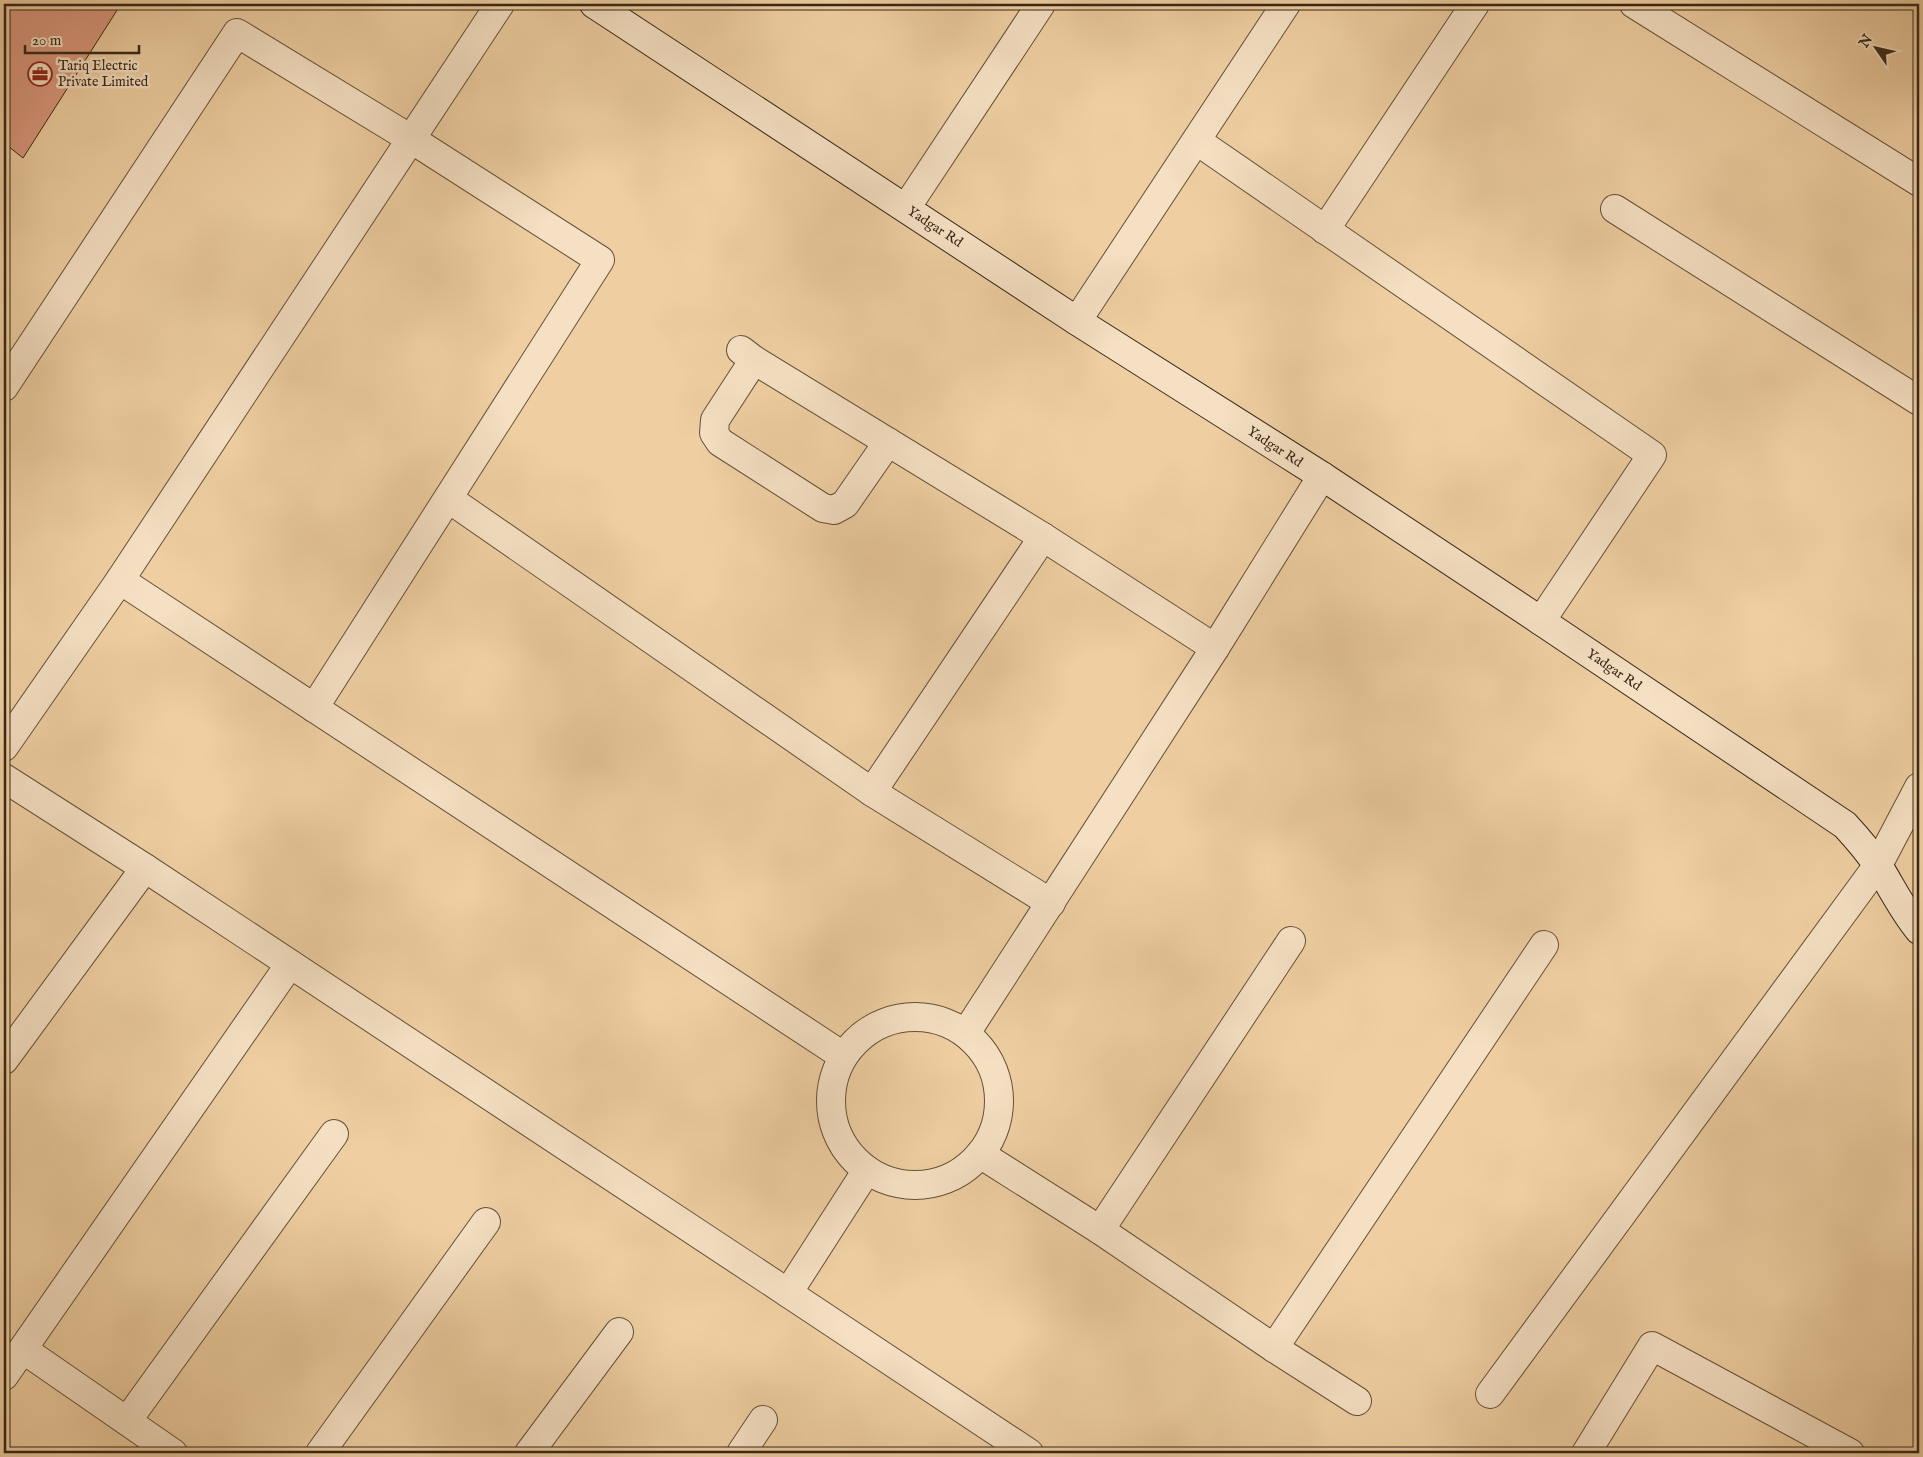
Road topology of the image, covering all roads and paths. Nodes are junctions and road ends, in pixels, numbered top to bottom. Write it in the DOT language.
graph roads {
  1 [pos="500,4"];
  2 [pos="594,4"];
  3 [pos="1041,4"];
  4 [pos="1286,4"];
  5 [pos="1475,4"];
  6 [pos="1634,4"];
  7 [pos="410,139"];
  8 [pos="1197,142"];
  9 [pos="1919,182"];
  10 [pos="906,208"];
  11 [pos="1615,209"];
  12 [pos="1325,230"];
  13 [pos="1078,320"];
  14 [pos="4,387"];
  15 [pos="1919,402"];
  16 [pos="888,442"];
  17 [pos="1322,476"];
  18 [pos="448,499"];
  19 [pos="1043,537"];
  20 [pos="120,580"];
  21 [pos="1541,621"];
  22 [pos="1215,648"];
  23 [pos="314,708"];
  24 [pos="4,747"];
  25 [pos="4,778"];
  26 [pos="1919,787"];
  27 [pos="872,792"];
  28 [pos="1878,865"];
  29 [pos="145,868"];
  30 [pos="1051,903"];
  31 [pos="1919,930"];
  32 [pos="1291,941"];
  33 [pos="1544,945"];
  34 [pos="290,964"];
  35 [pos="966,1033"];
  36 [pos="843,1056"];
  37 [pos="4,1060"];
  38 [pos="334,1134"];
  39 [pos="980,1154"];
  40 [pos="867,1170"];
  41 [pos="486,1222"];
  42 [pos="1100,1230"];
  43 [pos="788,1293"];
  44 [pos="619,1332"];
  45 [pos="1274,1348"];
  46 [pos="24,1350"];
  47 [pos="4,1376"];
  48 [pos="1490,1394"];
  49 [pos="1358,1401"];
  50 [pos="763,1420"];
  51 [pos="127,1421"];
  52 [pos="173,1453"];
  53 [pos="320,1453"];
  54 [pos="529,1453"];
  55 [pos="740,1453"];
  56 [pos="1029,1453"];
  57 [pos="1586,1453"];
  58 [pos="1850,1453"];
  1 -- 7 [label="street"];
  2 -- 10 [label="street, Yadgar Rd"];
  3 -- 10 [label="street"];
  4 -- 8 [label="street"];
  5 -- 12 [label="street"];
  6 -- 9 [label="street"];
  7 -- 14 [label="street"];
  7 -- 18 [label="street"];
  7 -- 20 [label="street"];
  8 -- 12 [label="street"];
  8 -- 13 [label="street"];
  10 -- 13 [label="street, Yadgar Rd"];
  11 -- 15 [label="street"];
  12 -- 21 [label="street"];
  13 -- 17 [label="street, Yadgar Rd"];
  16 -- 16 [label="street"];
  16 -- 19 [label="street"];
  17 -- 21 [label="street, Yadgar Rd"];
  17 -- 22 [label="street"];
  18 -- 23 [label="street"];
  18 -- 27 [label="street"];
  19 -- 22 [label="street"];
  19 -- 27 [label="street"];
  20 -- 23 [label="street"];
  20 -- 24 [label="street"];
  21 -- 28 [label="street, Yadgar Rd"];
  22 -- 30 [label="street"];
  23 -- 36 [label="street"];
  25 -- 29 [label="street"];
  26 -- 28 [label="street"];
  27 -- 30 [label="street"];
  28 -- 31 [label="street, Yadgar Rd"];
  28 -- 48 [label="street"];
  29 -- 34 [label="street"];
  29 -- 37 [label="street"];
  30 -- 35 [label="street"];
  32 -- 42 [label="street"];
  33 -- 45 [label="street"];
  34 -- 43 [label="street"];
  34 -- 46 [label="street"];
  35 -- 36 [label="street"];
  35 -- 39 [label="street"];
  36 -- 40 [label="street"];
  38 -- 51 [label="street"];
  39 -- 40 [label="street"];
  39 -- 42 [label="street"];
  40 -- 43 [label="street"];
  41 -- 53 [label="street"];
  42 -- 45 [label="street"];
  43 -- 56 [label="street"];
  44 -- 54 [label="street"];
  45 -- 49 [label="street"];
  46 -- 47 [label="street"];
  46 -- 51 [label="street"];
  50 -- 55 [label="street"];
  51 -- 52 [label="street"];
  57 -- 58 [label="street"];
}
